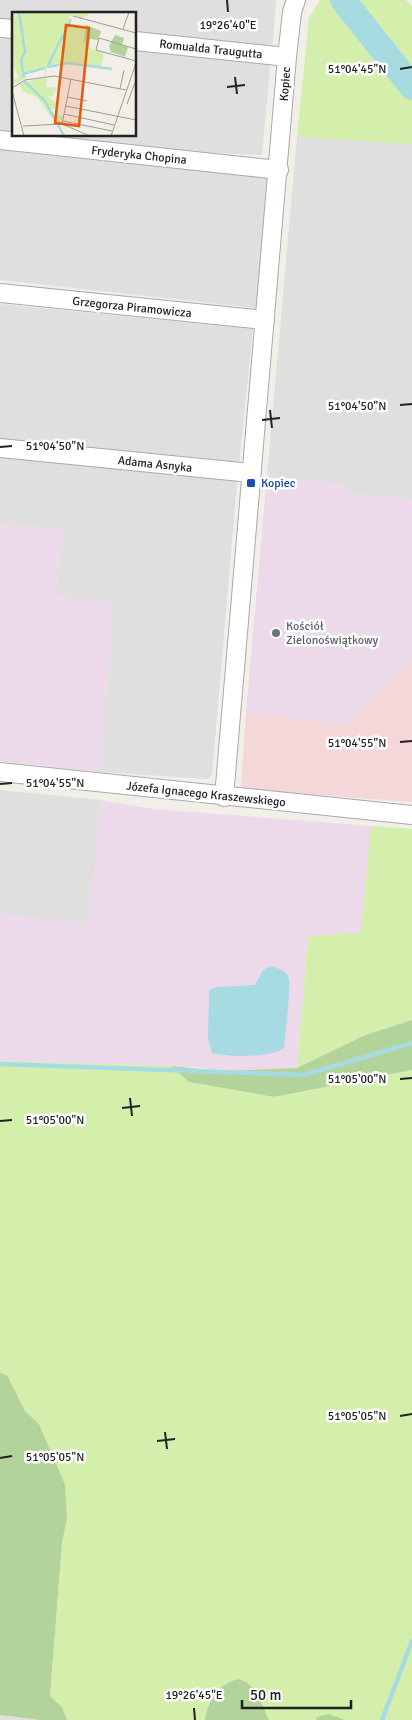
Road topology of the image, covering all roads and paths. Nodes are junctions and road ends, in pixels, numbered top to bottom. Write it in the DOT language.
graph roads {
  1 [pos="296,0"];
  2 [pos="136,41"];
  3 [pos="287,57"];
  4 [pos="0,140"];
  5 [pos="279,170"];
  6 [pos="0,293"];
  7 [pos="265,320"];
  8 [pos="0,448"];
  9 [pos="251,473"];
  10 [pos="0,772"];
  11 [pos="224,797"];
  12 [pos="412,815"];
  1 -- 3 [label="street, Kopiec"];
  2 -- 3 [label="street, Romualda Traugutta"];
  3 -- 5 [label="street, Kopiec"];
  4 -- 5 [label="street, Fryderyka Chopina"];
  5 -- 7 [label="street, Kopiec"];
  6 -- 7 [label="street, Grzegorza Piramowicza"];
  7 -- 9 [label="street, Kopiec"];
  8 -- 9 [label="street, Adama Asnyka"];
  9 -- 11 [label="street, Kopiec"];
  10 -- 11 [label="street, Józefa Ignacego Kraszewskiego"];
  11 -- 12 [label="street, Józefa Ignacego Kraszewskiego"];
}
